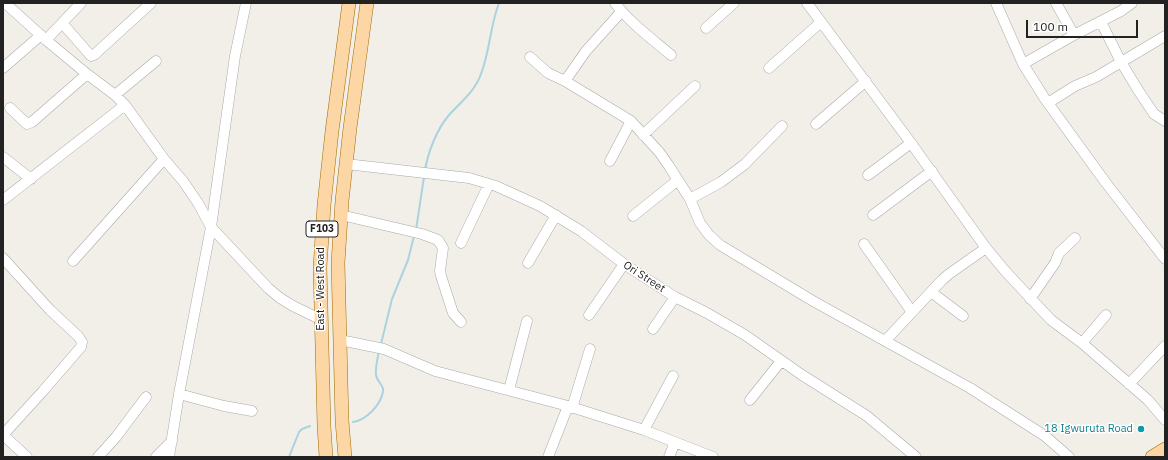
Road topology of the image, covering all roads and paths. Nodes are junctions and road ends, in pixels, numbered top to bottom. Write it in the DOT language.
graph roads {
  1 [pos="5,3"];
  2 [pos="81,3"];
  3 [pos="151,3"];
  4 [pos="246,3"];
  5 [pos="349,3"];
  6 [pos="367,3"];
  7 [pos="615,3"];
  8 [pos="734,3"];
  9 [pos="807,3"];
  10 [pos="996,3"];
  11 [pos="1056,3"];
  12 [pos="1132,3"];
  13 [pos="621,12"];
  14 [pos="821,22"];
  15 [pos="1101,22"];
  16 [pos="63,24"];
  17 [pos="706,28"];
  18 [pos="1074,35"];
  19 [pos="1165,36"];
  20 [pos="43,38"];
  21 [pos="671,55"];
  22 [pos="530,57"];
  23 [pos="156,61"];
  24 [pos="1121,62"];
  25 [pos="1023,64"];
  26 [pos="3,68"];
  27 [pos="768,68"];
  28 [pos="87,74"];
  29 [pos="565,81"];
  30 [pos="866,81"];
  31 [pos="695,86"];
  32 [pos="115,95"];
  33 [pos="1048,103"];
  34 [pos="125,105"];
  35 [pos="10,108"];
  36 [pos="630,121"];
  37 [pos="1165,121"];
  38 [pos="816,124"];
  39 [pos="782,126"];
  40 [pos="643,135"];
  41 [pos="911,143"];
  42 [pos="3,156"];
  43 [pos="164,159"];
  44 [pos="610,161"];
  45 [pos="346,164"];
  46 [pos="932,171"];
  47 [pos="868,175"];
  48 [pos="31,179"];
  49 [pos="678,180"];
  50 [pos="489,184"];
  51 [pos="690,199"];
  52 [pos="3,200"];
  53 [pos="556,215"];
  54 [pos="873,215"];
  55 [pos="341,216"];
  56 [pos="633,216"];
  57 [pos="211,227"];
  58 [pos="1075,238"];
  59 [pos="461,243"];
  60 [pos="864,244"];
  61 [pos="986,248"];
  62 [pos="3,258"];
  63 [pos="1165,259"];
  64 [pos="73,261"];
  65 [pos="528,263"];
  66 [pos="624,264"];
  67 [pos="931,292"];
  68 [pos="675,297"];
  69 [pos="1030,299"];
  70 [pos="912,312"];
  71 [pos="589,315"];
  72 [pos="1106,315"];
  73 [pos="963,316"];
  74 [pos="320,319"];
  75 [pos="527,321"];
  76 [pos="460,322"];
  77 [pos="653,329"];
  78 [pos="340,340"];
  79 [pos="886,340"];
  80 [pos="1082,343"];
  81 [pos="1165,346"];
  82 [pos="590,349"];
  83 [pos="781,361"];
  84 [pos="673,376"];
  85 [pos="1130,384"];
  86 [pos="509,390"];
  87 [pos="179,394"];
  88 [pos="146,397"];
  89 [pos="750,400"];
  90 [pos="570,407"];
  91 [pos="252,411"];
  92 [pos="1165,420"];
  93 [pos="644,430"];
  94 [pos="5,439"];
  95 [pos="172,441"];
  96 [pos="675,442"];
  97 [pos="1165,449"];
  98 [pos="27,457"];
  99 [pos="98,457"];
  100 [pos="156,457"];
  101 [pos="169,457"];
  102 [pos="326,457"];
  103 [pos="345,457"];
  104 [pos="548,457"];
  105 [pos="669,457"];
  106 [pos="712,457"];
  107 [pos="916,457"];
  108 [pos="1069,457"];
  109 [pos="1152,457"];
  1 -- 20 [label="street"];
  2 -- 16 [label="street"];
  3 -- 16 [label="street"];
  4 -- 57 [label="street"];
  5 -- 74 [label="main road, East - West Road / F103"];
  6 -- 45 [label="main road, East - West Road / F103"];
  7 -- 13 [label="street"];
  8 -- 17 [label="street"];
  9 -- 14 [label="street"];
  10 -- 25 [label="street"];
  11 -- 18 [label="street"];
  12 -- 15 [label="street"];
  13 -- 21 [label="street"];
  13 -- 29 [label="street"];
  14 -- 27 [label="street"];
  14 -- 30 [label="street"];
  15 -- 18 [label="street"];
  15 -- 24 [label="street"];
  16 -- 20 [label="street"];
  18 -- 25 [label="street"];
  19 -- 24 [label="street"];
  20 -- 26 [label="street"];
  20 -- 28 [label="street"];
  22 -- 29 [label="street"];
  23 -- 32 [label="street"];
  24 -- 33 [label="street"];
  24 -- 37 [label="street"];
  25 -- 33 [label="street"];
  28 -- 32 [label="street"];
  28 -- 35 [label="street"];
  29 -- 36 [label="street"];
  30 -- 38 [label="street"];
  30 -- 41 [label="street"];
  31 -- 40 [label="street"];
  32 -- 34 [label="street"];
  33 -- 63 [label="street"];
  34 -- 43 [label="street"];
  34 -- 48 [label="street"];
  36 -- 40 [label="street"];
  36 -- 44 [label="street"];
  39 -- 51 [label="street"];
  40 -- 49 [label="street"];
  41 -- 46 [label="street"];
  41 -- 47 [label="street"];
  42 -- 48 [label="street"];
  43 -- 57 [label="street"];
  43 -- 64 [label="street"];
  45 -- 50 [label="street, Ori Street"];
  45 -- 55 [label="main road, East - West Road / F103"];
  46 -- 54 [label="street"];
  46 -- 61 [label="street"];
  48 -- 52 [label="street"];
  49 -- 51 [label="street"];
  49 -- 56 [label="street"];
  50 -- 53 [label="street, Ori Street"];
  50 -- 59 [label="street"];
  51 -- 79 [label="street"];
  53 -- 65 [label="street"];
  53 -- 66 [label="street, Ori Street"];
  55 -- 76 [label="street"];
  55 -- 78 [label="main road, East - West Road / F103"];
  57 -- 74 [label="street"];
  57 -- 87 [label="street"];
  58 -- 69 [label="street"];
  60 -- 70 [label="street"];
  61 -- 67 [label="street"];
  61 -- 69 [label="street"];
  62 -- 94 [label="street"];
  66 -- 68 [label="street, Ori Street"];
  66 -- 71 [label="street"];
  67 -- 70 [label="street"];
  67 -- 73 [label="street"];
  68 -- 77 [label="street"];
  68 -- 83 [label="street, Ori Street"];
  69 -- 80 [label="street"];
  70 -- 79 [label="street"];
  72 -- 80 [label="street"];
  74 -- 102 [label="main road, East - West Road / F103"];
  75 -- 86 [label="street"];
  78 -- 86 [label="street"];
  78 -- 103 [label="main road, East - West Road / F103"];
  79 -- 108 [label="street"];
  80 -- 85 [label="street"];
  81 -- 85 [label="street"];
  82 -- 90 [label="street"];
  83 -- 89 [label="street"];
  83 -- 107 [label="street, Ori Street"];
  84 -- 93 [label="street"];
  85 -- 92 [label="street"];
  86 -- 90 [label="street"];
  87 -- 91 [label="street"];
  87 -- 95 [label="street"];
  88 -- 99 [label="street"];
  90 -- 93 [label="street"];
  90 -- 104 [label="street"];
  93 -- 96 [label="street"];
  94 -- 98 [label="street"];
  95 -- 100 [label="street"];
  95 -- 101 [label="street"];
  96 -- 105 [label="street"];
  96 -- 106 [label="street"];
  97 -- 109 [label="main road"];
}
